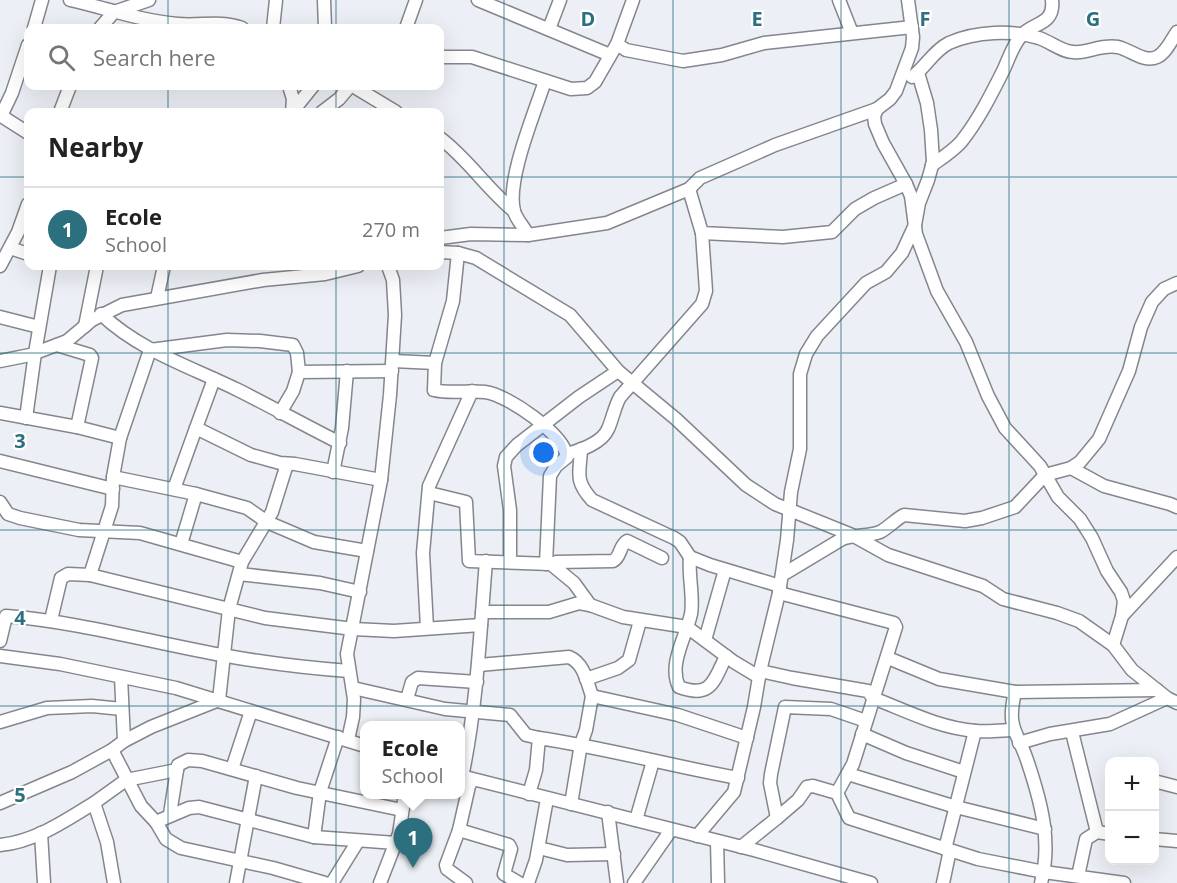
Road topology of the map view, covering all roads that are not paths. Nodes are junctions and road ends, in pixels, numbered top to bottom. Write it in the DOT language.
graph roads {
  1 [pos="42,0"];
  2 [pos="70,0"];
  3 [pos="276,0"];
  4 [pos="324,0"];
  5 [pos="416,0"];
  6 [pos="478,0"];
  7 [pos="560,0"];
  8 [pos="633,0"];
  9 [pos="838,0"];
  10 [pos="908,0"];
  11 [pos="1052,0"];
  12 [pos="143,1"];
  13 [pos="90,2"];
  14 [pos="509,6"];
  15 [pos="114,12"];
  16 [pos="35,24"];
  17 [pos="104,24"];
  18 [pos="179,24"];
  19 [pos="179,24"];
  20 [pos="224,24"];
  21 [pos="273,24"];
  22 [pos="325,24"];
  23 [pos="407,24"];
  24 [pos="912,27"];
  25 [pos="549,29"];
  26 [pos="1177,32"];
  27 [pos="852,33"];
  28 [pos="1022,34"];
  29 [pos="617,44"];
  30 [pos="610,55"];
  31 [pos="24,57"];
  32 [pos="444,57"];
  33 [pos="918,73"];
  34 [pos="545,81"];
  35 [pos="68,90"];
  36 [pos="290,90"];
  37 [pos="310,90"];
  38 [pos="347,90"];
  39 [pos="358,90"];
  40 [pos="896,91"];
  41 [pos="61,108"];
  42 [pos="292,108"];
  43 [pos="295,108"];
  44 [pos="327,108"];
  45 [pos="389,108"];
  46 [pos="877,109"];
  47 [pos="1,116"];
  48 [pos="24,130"];
  49 [pos="444,141"];
  50 [pos="932,165"];
  51 [pos="906,184"];
  52 [pos="689,189"];
  53 [pos="514,211"];
  54 [pos="24,214"];
  55 [pos="915,225"];
  56 [pos="702,233"];
  57 [pos="528,235"];
  58 [pos="444,237"];
  59 [pos="10,248"];
  60 [pos="444,252"];
  61 [pos="24,253"];
  62 [pos="458,253"];
  63 [pos="0,266"];
  64 [pos="49,270"];
  65 [pos="96,270"];
  66 [pos="163,270"];
  67 [pos="342,270"];
  68 [pos="389,270"];
  69 [pos="1177,283"];
  70 [pos="158,298"];
  71 [pos="101,314"];
  72 [pos="0,317"];
  73 [pos="39,327"];
  74 [pos="85,327"];
  75 [pos="57,345"];
  76 [pos="150,350"];
  77 [pos="35,353"];
  78 [pos="0,361"];
  79 [pos="435,363"];
  80 [pos="392,366"];
  81 [pos="347,371"];
  82 [pos="618,371"];
  83 [pos="299,372"];
  84 [pos="214,379"];
  85 [pos="633,384"];
  86 [pos="472,392"];
  87 [pos="0,413"];
  88 [pos="279,413"];
  89 [pos="26,418"];
  90 [pos="543,426"];
  91 [pos="77,427"];
  92 [pos="196,428"];
  93 [pos="120,438"];
  94 [pos="340,443"];
  95 [pos="581,449"];
  96 [pos="567,454"];
  97 [pos="0,461"];
  98 [pos="287,464"];
  99 [pos="1071,468"];
  100 [pos="333,472"];
  101 [pos="1045,475"];
  102 [pos="381,480"];
  103 [pos="113,483"];
  104 [pos="174,489"];
  105 [pos="429,493"];
  106 [pos="196,494"];
  107 [pos="0,502"];
  108 [pos="1177,507"];
  109 [pos="789,510"];
  110 [pos="267,522"];
  111 [pos="105,531"];
  112 [pos="852,535"];
  113 [pos="181,544"];
  114 [pos="366,551"];
  115 [pos="690,557"];
  116 [pos="1177,557"];
  117 [pos="662,558"];
  118 [pos="486,561"];
  119 [pos="510,561"];
  120 [pos="548,564"];
  121 [pos="241,568"];
  122 [pos="725,570"];
  123 [pos="90,575"];
  124 [pos="780,585"];
  125 [pos="360,592"];
  126 [pos="590,605"];
  127 [pos="229,609"];
  128 [pos="482,612"];
  129 [pos="3,613"];
  130 [pos="1122,616"];
  131 [pos="51,620"];
  132 [pos="640,621"];
  133 [pos="481,625"];
  134 [pos="687,627"];
  135 [pos="427,628"];
  136 [pos="353,629"];
  137 [pos="705,640"];
  138 [pos="0,641"];
  139 [pos="1113,645"];
  140 [pos="0,656"];
  141 [pos="225,656"];
  142 [pos="726,656"];
  143 [pos="888,658"];
  144 [pos="479,665"];
  145 [pos="349,671"];
  146 [pos="759,674"];
  147 [pos="121,677"];
  148 [pos="586,679"];
  149 [pos="477,682"];
  150 [pos="353,688"];
  151 [pos="1157,690"];
  152 [pos="1016,692"];
  153 [pos="591,696"];
  154 [pos="873,698"];
  155 [pos="407,699"];
  156 [pos="219,700"];
  157 [pos="1172,701"];
  158 [pos="122,709"];
  159 [pos="251,711"];
  160 [pos="474,711"];
  161 [pos="866,721"];
  162 [pos="0,722"];
  163 [pos="1014,730"];
  164 [pos="975,731"];
  165 [pos="1072,732"];
  166 [pos="862,734"];
  167 [pos="539,738"];
  168 [pos="747,738"];
  169 [pos="343,739"];
  170 [pos="123,741"];
  171 [pos="1019,743"];
  172 [pos="360,744"];
  173 [pos="581,744"];
  174 [pos="112,750"];
  175 [pos="652,761"];
  176 [pos="232,769"];
  177 [pos="177,770"];
  178 [pos="964,772"];
  179 [pos="848,774"];
  180 [pos="256,776"];
  181 [pos="465,778"];
  182 [pos="738,778"];
  183 [pos="126,780"];
  184 [pos="1159,782"];
  185 [pos="1177,787"];
  186 [pos="320,792"];
  187 [pos="837,793"];
  188 [pos="529,794"];
  189 [pos="547,798"];
  190 [pos="404,799"];
  191 [pos="0,802"];
  192 [pos="94,803"];
  193 [pos="571,804"];
  194 [pos="956,807"];
  195 [pos="402,810"];
  196 [pos="608,812"];
  197 [pos="170,814"];
  198 [pos="777,818"];
  199 [pos="248,819"];
  200 [pos="636,820"];
  201 [pos="156,822"];
  202 [pos="1045,829"];
  203 [pos="459,830"];
  204 [pos="671,830"];
  205 [pos="41,833"];
  206 [pos="1103,833"];
  207 [pos="697,836"];
  208 [pos="314,837"];
  209 [pos="1159,839"];
  210 [pos="358,841"];
  211 [pos="717,841"];
  212 [pos="1177,841"];
  213 [pos="396,843"];
  214 [pos="0,846"];
  215 [pos="741,847"];
  216 [pos="539,848"];
  217 [pos="948,849"];
  218 [pos="614,854"];
  219 [pos="239,862"];
  220 [pos="1078,876"];
  221 [pos="1042,878"];
  222 [pos="44,883"];
  223 [pos="114,883"];
  224 [pos="236,883"];
  225 [pos="325,883"];
  226 [pos="332,883"];
  227 [pos="380,883"];
  228 [pos="466,883"];
  229 [pos="519,883"];
  230 [pos="528,883"];
  231 [pos="617,883"];
  232 [pos="634,883"];
  233 [pos="718,883"];
  234 [pos="871,883"];
  235 [pos="943,883"];
  236 [pos="1124,883"];
  1 -- 16 [label="street"];
  2 -- 13 [label="street"];
  3 -- 21 [label="street"];
  4 -- 22 [label="street"];
  5 -- 23 [label="street"];
  6 -- 14 [label="street"];
  7 -- 25 [label="street"];
  8 -- 29 [label="street"];
  9 -- 27 [label="street"];
  10 -- 24 [label="street"];
  11 -- 28 [label="street"];
  12 -- 15 [label="street"];
  13 -- 15 [label="street"];
  14 -- 25 [label="street"];
  15 -- 17 [label="street"];
  15 -- 19 [label="street"];
  18 -- 20 [label="street"];
  24 -- 27 [label="street"];
  24 -- 40 [label="street"];
  25 -- 30 [label="street"];
  26 -- 28 [label="street"];
  27 -- 29 [label="street"];
  28 -- 33 [label="street"];
  28 -- 50 [label="street"];
  29 -- 30 [label="street"];
  30 -- 34 [label="street"];
  31 -- 47 [label="street"];
  32 -- 34 [label="street"];
  33 -- 40 [label="street"];
  33 -- 50 [label="street"];
  34 -- 53 [label="street"];
  35 -- 41 [label="street"];
  36 -- 42 [label="street"];
  37 -- 43 [label="street"];
  38 -- 44 [label="street"];
  39 -- 45 [label="street"];
  40 -- 46 [label="street"];
  46 -- 51 [label="street"];
  46 -- 52 [label="street"];
  47 -- 48 [label="street"];
  49 -- 53 [label="street"];
  50 -- 55 [label="street"];
  51 -- 55 [label="street"];
  51 -- 56 [label="street"];
  52 -- 56 [label="street"];
  52 -- 57 [label="street"];
  53 -- 57 [label="street"];
  54 -- 59 [label="street"];
  55 -- 101 [label="street"];
  55 -- 109 [label="street"];
  56 -- 85 [label="street"];
  57 -- 58 [label="street"];
  59 -- 61 [label="street"];
  59 -- 63 [label="street"];
  60 -- 62 [label="street"];
  62 -- 79 [label="street"];
  62 -- 82 [label="street"];
  64 -- 73 [label="street"];
  65 -- 74 [label="street"];
  66 -- 70 [label="street"];
  67 -- 70 [label="street"];
  68 -- 80 [label="street"];
  69 -- 99 [label="street"];
  70 -- 71 [label="street"];
  71 -- 74 [label="street"];
  71 -- 76 [label="street"];
  72 -- 73 [label="street"];
  73 -- 77 [label="street"];
  74 -- 75 [label="street"];
  75 -- 77 [label="street"];
  75 -- 91 [label="street"];
  76 -- 83 [label="street"];
  76 -- 84 [label="street"];
  76 -- 93 [label="street"];
  77 -- 78 [label="street"];
  77 -- 89 [label="street"];
  79 -- 80 [label="street"];
  79 -- 86 [label="street"];
  80 -- 81 [label="street"];
  80 -- 102 [label="street"];
  81 -- 83 [label="street"];
  81 -- 94 [label="street"];
  82 -- 85 [label="street"];
  82 -- 90 [label="street"];
  83 -- 88 [label="street"];
  84 -- 88 [label="street"];
  84 -- 92 [label="street"];
  85 -- 95 [label="street"];
  85 -- 109 [label="street"];
  86 -- 90 [label="street"];
  86 -- 105 [label="street"];
  87 -- 89 [label="street"];
  88 -- 94 [label="street"];
  89 -- 91 [label="street"];
  90 -- 96 [label="street"];
  90 -- 119 [label="street"];
  91 -- 93 [label="street"];
  92 -- 98 [label="street"];
  92 -- 104 [label="street"];
  93 -- 103 [label="street"];
  94 -- 100 [label="street"];
  95 -- 96 [label="street"];
  95 -- 115 [label="street"];
  96 -- 120 [label="street"];
  97 -- 103 [label="street"];
  98 -- 100 [label="street"];
  98 -- 110 [label="street"];
  99 -- 101 [label="street"];
  99 -- 108 [label="street"];
  100 -- 102 [label="street"];
  101 -- 112 [label="street"];
  101 -- 130 [label="street"];
  102 -- 114 [label="street"];
  103 -- 104 [label="street"];
  103 -- 111 [label="street"];
  104 -- 106 [label="street"];
  105 -- 118 [label="street"];
  105 -- 135 [label="street"];
  106 -- 110 [label="street"];
  106 -- 113 [label="street"];
  107 -- 111 [label="street"];
  109 -- 112 [label="street"];
  109 -- 124 [label="street"];
  110 -- 114 [label="street"];
  110 -- 121 [label="street"];
  111 -- 113 [label="street"];
  111 -- 123 [label="street"];
  112 -- 124 [label="street"];
  112 -- 139 [label="street"];
  113 -- 121 [label="street"];
  114 -- 125 [label="street"];
  115 -- 122 [label="street"];
  115 -- 134 [label="street"];
  116 -- 130 [label="street"];
  117 -- 120 [label="street"];
  118 -- 119 [label="street"];
  118 -- 128 [label="street"];
  119 -- 120 [label="street"];
  120 -- 126 [label="street"];
  121 -- 125 [label="street"];
  121 -- 127 [label="street"];
  122 -- 124 [label="street"];
  122 -- 137 [label="street"];
  123 -- 127 [label="street"];
  123 -- 131 [label="street"];
  124 -- 143 [label="street"];
  124 -- 146 [label="street"];
  125 -- 136 [label="street"];
  126 -- 128 [label="street"];
  126 -- 132 [label="street"];
  127 -- 136 [label="street"];
  127 -- 141 [label="street"];
  128 -- 133 [label="street"];
  129 -- 131 [label="street"];
  129 -- 138 [label="street"];
  130 -- 139 [label="street"];
  131 -- 141 [label="street"];
  132 -- 134 [label="street"];
  132 -- 148 [label="street"];
  133 -- 135 [label="street"];
  133 -- 144 [label="street"];
  134 -- 137 [label="street"];
  134 -- 142 [label="street"];
  135 -- 136 [label="street"];
  136 -- 145 [label="street"];
  137 -- 142 [label="street"];
  139 -- 151 [label="street"];
  140 -- 147 [label="street"];
  141 -- 145 [label="street"];
  141 -- 156 [label="street"];
  142 -- 146 [label="street"];
  143 -- 152 [label="street"];
  143 -- 154 [label="street"];
  144 -- 148 [label="street"];
  144 -- 149 [label="street"];
  145 -- 150 [label="street"];
  146 -- 154 [label="street"];
  146 -- 168 [label="street"];
  147 -- 156 [label="street"];
  147 -- 158 [label="street"];
  148 -- 153 [label="street"];
  149 -- 155 [label="street"];
  149 -- 160 [label="street"];
  150 -- 155 [label="street"];
  150 -- 169 [label="street"];
  151 -- 152 [label="street"];
  151 -- 157 [label="street"];
  152 -- 163 [label="street"];
  153 -- 168 [label="street"];
  153 -- 173 [label="street"];
  154 -- 161 [label="street"];
  154 -- 164 [label="street"];
  155 -- 160 [label="street"];
  156 -- 159 [label="street"];
  156 -- 170 [label="street"];
  157 -- 165 [label="street"];
  158 -- 162 [label="street"];
  158 -- 170 [label="street"];
  159 -- 169 [label="street"];
  159 -- 176 [label="street"];
  160 -- 167 [label="street"];
  160 -- 181 [label="street"];
  161 -- 166 [label="street"];
  161 -- 198 [label="street"];
  163 -- 164 [label="street"];
  163 -- 171 [label="street"];
  164 -- 178 [label="street"];
  165 -- 171 [label="street"];
  165 -- 206 [label="street"];
  166 -- 178 [label="street"];
  166 -- 179 [label="street"];
  167 -- 173 [label="street"];
  167 -- 188 [label="street"];
  168 -- 182 [label="street"];
  169 -- 172 [label="street"];
  169 -- 186 [label="street"];
  170 -- 174 [label="street"];
  171 -- 202 [label="street"];
  173 -- 175 [label="street"];
  173 -- 193 [label="street"];
  174 -- 183 [label="street"];
  174 -- 191 [label="street"];
  175 -- 182 [label="street"];
  175 -- 200 [label="street"];
  176 -- 177 [label="street"];
  176 -- 180 [label="street"];
  177 -- 183 [label="street"];
  177 -- 197 [label="street"];
  178 -- 194 [label="street"];
  179 -- 187 [label="street"];
  179 -- 194 [label="street"];
  180 -- 186 [label="street"];
  180 -- 199 [label="street"];
  181 -- 188 [label="street"];
  181 -- 203 [label="street"];
  182 -- 207 [label="street"];
  183 -- 192 [label="street"];
  183 -- 201 [label="street"];
  184 -- 185 [label="street"];
  186 -- 195 [label="street"];
  186 -- 208 [label="street"];
  187 -- 198 [label="street"];
  187 -- 217 [label="street"];
  188 -- 189 [label="street"];
  189 -- 193 [label="street"];
  189 -- 216 [label="street"];
  190 -- 195 [label="street"];
  192 -- 205 [label="street"];
  192 -- 223 [label="street"];
  193 -- 196 [label="street"];
  194 -- 202 [label="street"];
  194 -- 217 [label="street"];
  195 -- 213 [label="street"];
  196 -- 200 [label="street"];
  196 -- 218 [label="street"];
  197 -- 199 [label="street"];
  197 -- 201 [label="street"];
  198 -- 215 [label="street"];
  199 -- 208 [label="street"];
  199 -- 219 [label="street"];
  200 -- 204 [label="street"];
  201 -- 219 [label="street"];
  202 -- 221 [label="street"];
  203 -- 228 [label="street"];
  203 -- 229 [label="street"];
  204 -- 207 [label="street"];
  204 -- 232 [label="street"];
  205 -- 214 [label="street"];
  205 -- 222 [label="street"];
  206 -- 220 [label="street"];
  207 -- 211 [label="street"];
  208 -- 210 [label="street"];
  209 -- 212 [label="street"];
  210 -- 213 [label="street"];
  210 -- 226 [label="street"];
  211 -- 215 [label="street"];
  211 -- 233 [label="street"];
  213 -- 227 [label="street"];
  215 -- 234 [label="street"];
  216 -- 218 [label="street"];
  216 -- 230 [label="street"];
  217 -- 221 [label="street"];
  217 -- 235 [label="street"];
  218 -- 231 [label="street"];
  219 -- 224 [label="street"];
  219 -- 225 [label="street"];
  220 -- 221 [label="street"];
  220 -- 236 [label="street"];
}
